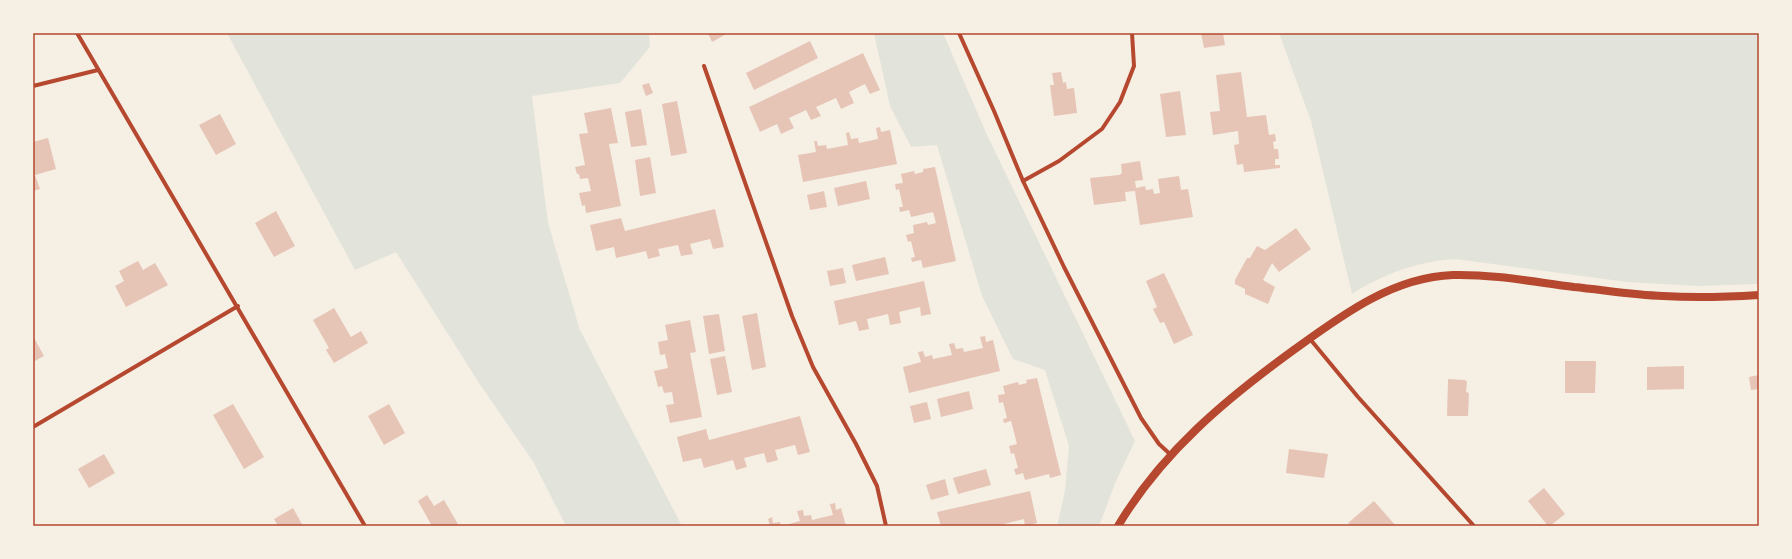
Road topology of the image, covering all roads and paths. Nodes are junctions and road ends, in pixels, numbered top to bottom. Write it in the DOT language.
graph roads {
  1 [pos="76,33"];
  2 [pos="959,33"];
  3 [pos="1132,33"];
  4 [pos="704,66"];
  5 [pos="98,70"];
  6 [pos="33,86"];
  7 [pos="1023,181"];
  8 [pos="1759,295"];
  9 [pos="238,306"];
  10 [pos="1310,338"];
  11 [pos="33,427"];
  12 [pos="1171,455"];
  13 [pos="365,526"];
  14 [pos="886,526"];
  15 [pos="1118,526"];
  16 [pos="1474,526"];
  1 -- 5 [label="street"];
  2 -- 7 [label="street"];
  3 -- 7 [label="street"];
  4 -- 14 [label="street"];
  5 -- 6 [label="street"];
  5 -- 9 [label="street"];
  7 -- 12 [label="street"];
  8 -- 10 [label="main road"];
  9 -- 11 [label="street"];
  9 -- 13 [label="street"];
  10 -- 12 [label="main road"];
  10 -- 16 [label="street"];
  12 -- 15 [label="main road"];
}
